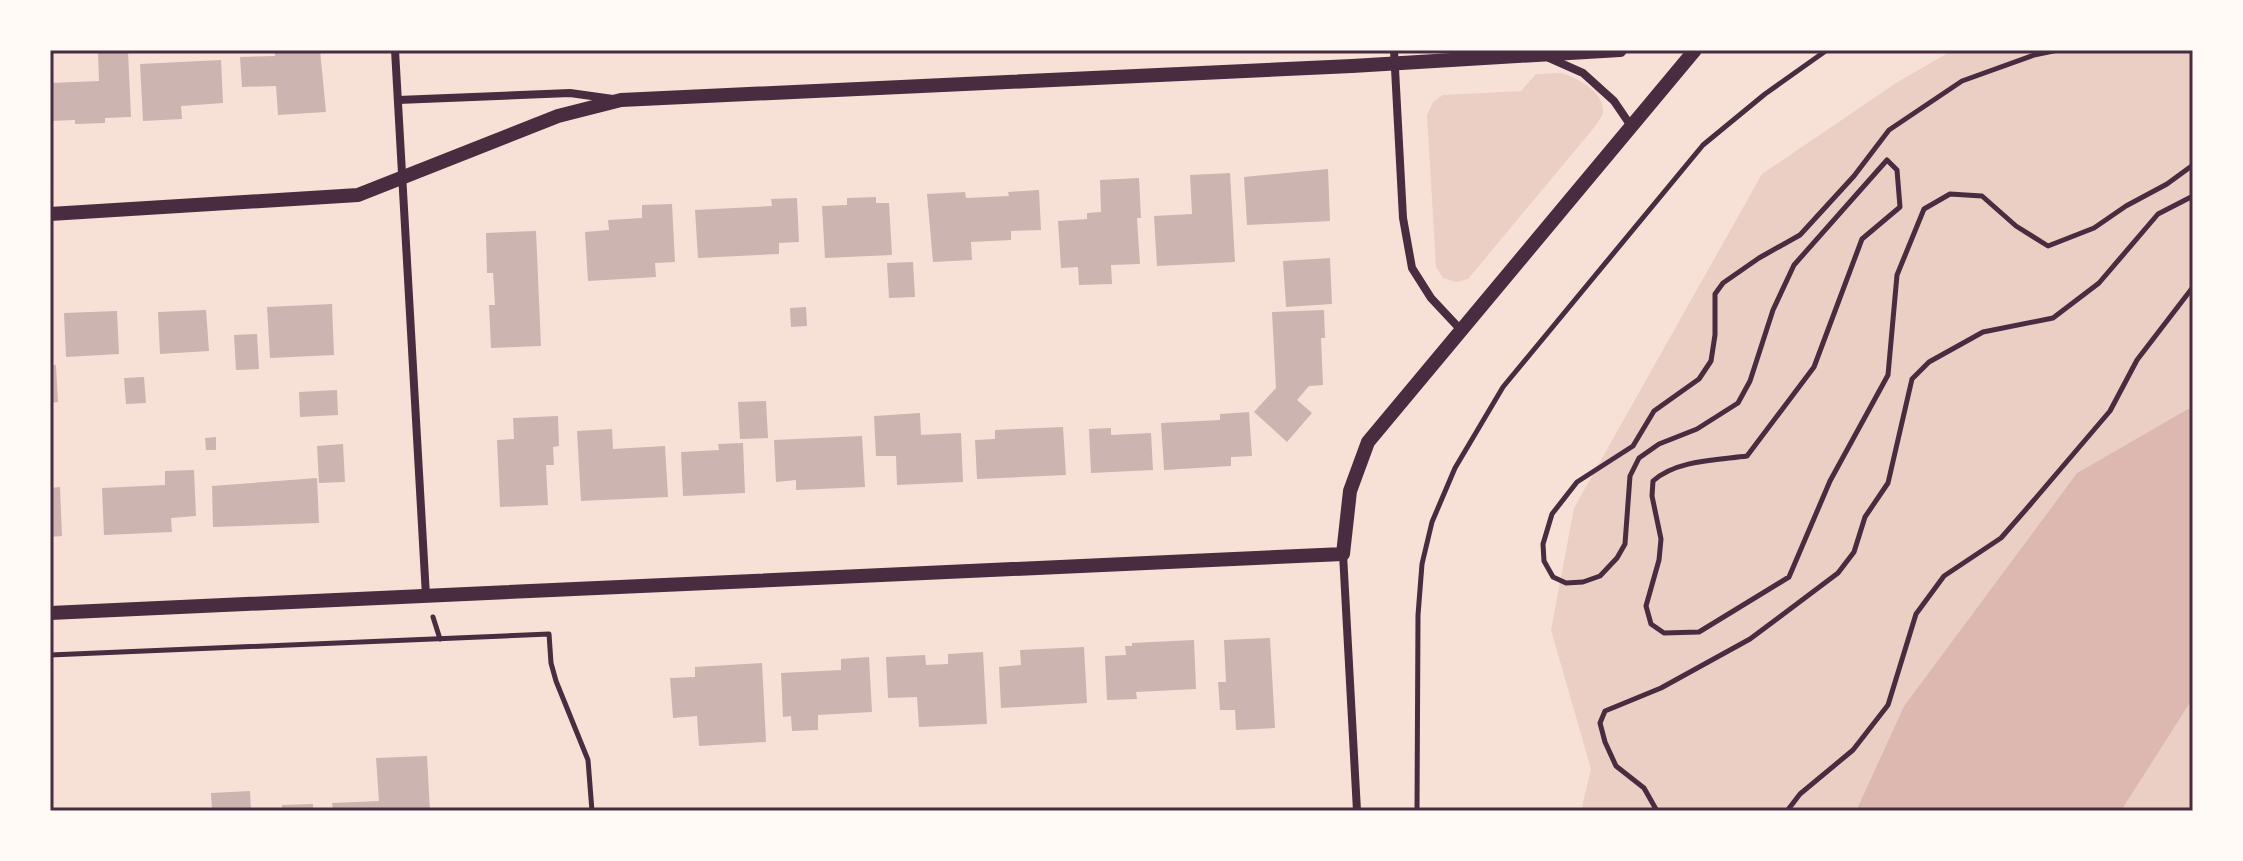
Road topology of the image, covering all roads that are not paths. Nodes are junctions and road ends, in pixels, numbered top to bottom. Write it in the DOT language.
graph roads {
  1 [pos="395,50"];
  2 [pos="1620,50"];
  3 [pos="1695,50"];
  4 [pos="1542,55"];
  5 [pos="1395,57"];
  6 [pos="398,100"];
  7 [pos="621,100"];
  8 [pos="1631,126"];
  9 [pos="404,177"];
  10 [pos="50,214"];
  11 [pos="1460,329"];
  12 [pos="1343,554"];
  13 [pos="426,596"];
  14 [pos="50,613"];
  15 [pos="1357,811"];
  1 -- 6 [label="street"];
  2 -- 4 [label="street"];
  3 -- 8 [label="street"];
  4 -- 5 [label="street"];
  4 -- 8 [label="street"];
  5 -- 7 [label="street"];
  5 -- 11 [label="street"];
  6 -- 7 [label="street"];
  6 -- 9 [label="street"];
  7 -- 9 [label="street"];
  8 -- 11 [label="street"];
  9 -- 10 [label="street"];
  9 -- 13 [label="street"];
  11 -- 12 [label="street"];
  12 -- 13 [label="street"];
  12 -- 15 [label="street"];
  13 -- 14 [label="street"];
}
